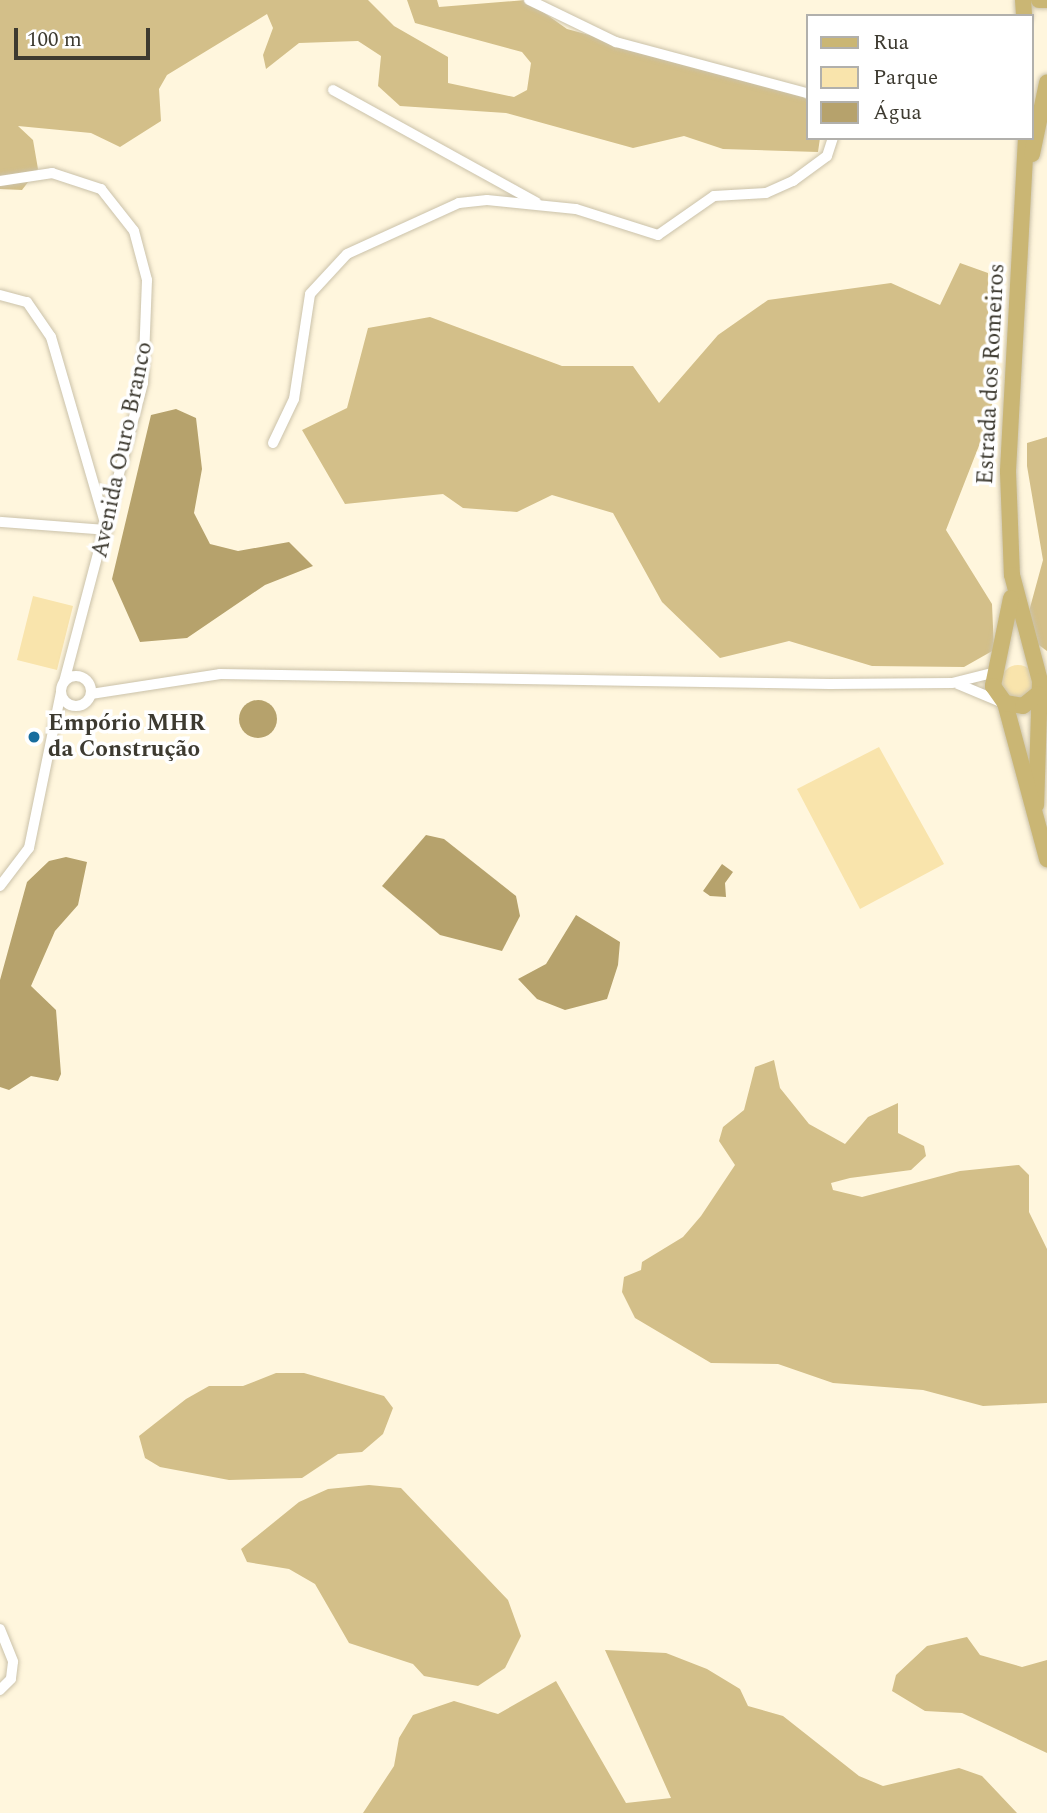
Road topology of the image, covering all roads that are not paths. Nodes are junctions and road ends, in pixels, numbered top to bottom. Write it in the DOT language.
graph roads {
  1 [pos="529,0"];
  2 [pos="1039,0"];
  3 [pos="1047,1"];
  4 [pos="1047,83"];
  5 [pos="333,90"];
  6 [pos="806,93"];
  7 [pos="832,140"];
  8 [pos="1026,140"];
  9 [pos="1027,177"];
  10 [pos="0,181"];
  11 [pos="538,203"];
  12 [pos="0,295"];
  13 [pos="273,443"];
  14 [pos="0,522"];
  15 [pos="107,530"];
  16 [pos="1012,575"];
  17 [pos="72,657"];
  18 [pos="1035,668"];
  19 [pos="999,669"];
  20 [pos="84,679"];
  21 [pos="952,682"];
  22 [pos="63,687"];
  23 [pos="91,694"];
  24 [pos="1038,694"];
  25 [pos="67,703"];
  26 [pos="1005,703"];
  27 [pos="1047,710"];
  28 [pos="55,717"];
  29 [pos="1047,739"];
  30 [pos="1037,753"];
  31 [pos="1036,805"];
  32 [pos="1047,859"];
  33 [pos="0,886"];
  34 [pos="0,1629"];
  35 [pos="0,1690"];
  1 -- 6 [label="street"];
  2 -- 3 [label="main road"];
  4 -- 9 [label="main road, Estrada dos Romeiros"];
  5 -- 11 [label="street"];
  7 -- 11 [label="street"];
  8 -- 9 [label="main road, Estrada dos Romeiros"];
  9 -- 16 [label="main road, Estrada dos Romeiros"];
  10 -- 15 [label="street, Avenida Ouro Branco"];
  11 -- 13 [label="street"];
  12 -- 15 [label="street"];
  14 -- 15 [label="street"];
  15 -- 17 [label="street, Avenida Ouro Branco"];
  16 -- 18 [label="main road, Estrada dos Romeiros"];
  16 -- 19 [label="main road, Estrada dos Romeiros"];
  17 -- 20 [label="street"];
  17 -- 22 [label="street, Avenida Ouro Branco"];
  18 -- 19 [label="main road"];
  18 -- 24 [label="main road, Estrada dos Romeiros"];
  19 -- 21 [label="street"];
  19 -- 26 [label="main road, Estrada dos Romeiros"];
  20 -- 22 [label="street"];
  20 -- 23 [label="street"];
  21 -- 23 [label="street"];
  21 -- 26 [label="street"];
  22 -- 25 [label="street"];
  22 -- 28 [label="street, Avenida Ouro Branco"];
  23 -- 25 [label="street"];
  24 -- 26 [label="main road"];
  24 -- 27 [label="street"];
  24 -- 30 [label="main road, Estrada dos Romeiros"];
  25 -- 28 [label="street, Avenida Ouro Branco"];
  26 -- 31 [label="main road, Estrada dos Romeiros"];
  28 -- 33 [label="street, Avenida Ouro Branco"];
  29 -- 30 [label="street"];
  30 -- 31 [label="main road, Estrada dos Romeiros"];
  31 -- 32 [label="main road, Estrada dos Romeiros"];
  34 -- 35 [label="street"];
}
